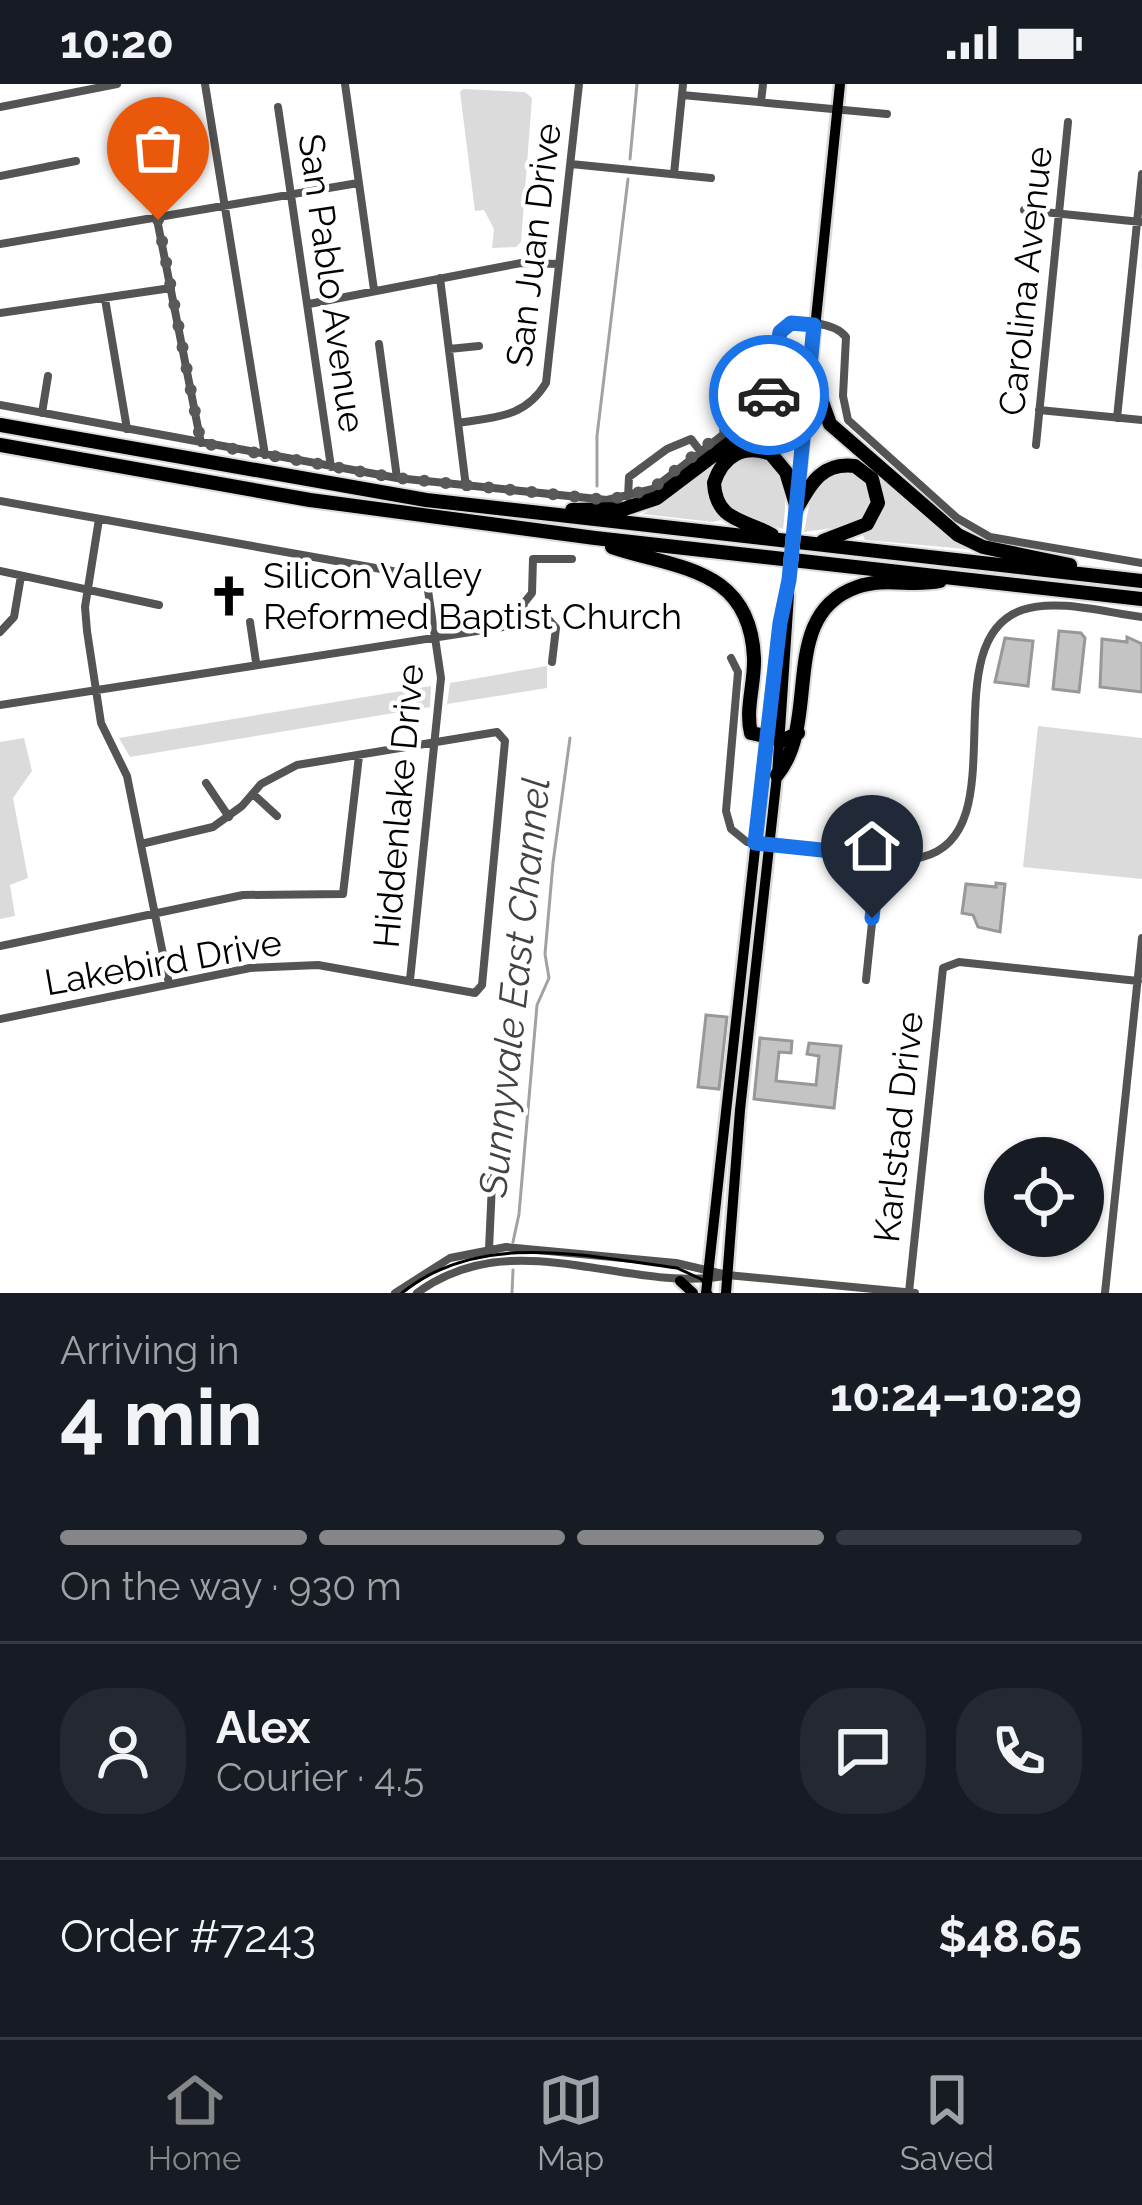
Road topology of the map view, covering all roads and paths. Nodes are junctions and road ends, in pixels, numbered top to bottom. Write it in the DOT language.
graph roads {
  1 [pos="117,84"];
  2 [pos="205,84"];
  3 [pos="345,84"];
  4 [pos="579,84"];
  5 [pos="683,84"];
  6 [pos="763,84"];
  7 [pos="840,84"];
  8 [pos="682,95"];
  9 [pos="761,102"];
  10 [pos="0,106"];
  11 [pos="278,107"];
  12 [pos="837,110"];
  13 [pos="887,114"];
  14 [pos="1068,122"];
  15 [pos="140,133"];
  16 [pos="76,161"];
  17 [pos="571,164"];
  18 [pos="674,174"];
  19 [pos="1142,174"];
  20 [pos="0,176"];
  21 [pos="711,178"];
  22 [pos="358,183"];
  23 [pos="292,195"];
  24 [pos="226,208"];
  25 [pos="1024,210"];
  26 [pos="1059,214"];
  27 [pos="158,220"];
  28 [pos="1140,221"];
  29 [pos="0,244"];
  30 [pos="559,264"];
  31 [pos="440,278"];
  32 [pos="171,288"];
  33 [pos="374,291"];
  34 [pos="105,299"];
  35 [pos="309,304"];
  36 [pos="0,313"];
  37 [pos="814,325"];
  38 [pos="379,344"];
  39 [pos="479,346"];
  40 [pos="449,349"];
  41 [pos="810,366"];
  42 [pos="48,376"];
  43 [pos="0,405"];
  44 [pos="1040,410"];
  45 [pos="42,413"];
  46 [pos="1117,418"];
  47 [pos="1142,420"];
  48 [pos="458,423"];
  49 [pos="0,425"];
  50 [pos="127,430"];
  51 [pos="201,443"];
  52 [pos="0,445"];
  53 [pos="1036,445"];
  54 [pos="701,452"];
  55 [pos="266,455"];
  56 [pos="331,467"];
  57 [pos="397,478"];
  58 [pos="466,488"];
  59 [pos="628,497"];
  60 [pos="0,501"];
  61 [pos="536,513"];
  62 [pos="796,514"];
  63 [pos="99,519"];
  64 [pos="595,538"];
  65 [pos="780,540"];
  66 [pos="813,544"];
  67 [pos="572,559"];
  68 [pos="1142,563"];
  69 [pos="0,571"];
  70 [pos="21,576"];
  71 [pos="1097,576"];
  72 [pos="953,578"];
  73 [pos="1142,581"];
  74 [pos="87,588"];
  75 [pos="1142,599"];
  76 [pos="159,605"];
  77 [pos="1142,617"];
  78 [pos="250,622"];
  79 [pos="523,622"];
  80 [pos="0,632"];
  81 [pos="436,635"];
  82 [pos="731,658"];
  83 [pos="256,662"];
  84 [pos="552,662"];
  85 [pos="96,690"];
  86 [pos="0,705"];
  87 [pos="798,733"];
  88 [pos="773,739"];
  89 [pos="432,743"];
  90 [pos="359,756"];
  91 [pos="777,775"];
  92 [pos="206,783"];
  93 [pos="253,794"];
  94 [pos="277,816"];
  95 [pos="230,817"];
  96 [pos="141,844"];
  97 [pos="761,844"];
  98 [pos="879,856"];
  99 [pos="155,914"];
  100 [pos="1142,938"];
  101 [pos="0,946"];
  102 [pos="410,980"];
  103 [pos="866,980"];
  104 [pos="1138,981"];
  105 [pos="170,984"];
  106 [pos="0,1019"];
  107 [pos="488,1173"];
  108 [pos="489,1249"];
  109 [pos="727,1275"];
  110 [pos="680,1281"];
  111 [pos="708,1281"];
  112 [pos="395,1293"];
  113 [pos="417,1293"];
  114 [pos="693,1293"];
  115 [pos="726,1293"];
  116 [pos="912,1293"];
  117 [pos="1105,1293"];
  1 -- 10 [label="street"];
  2 -- 24 [label="street"];
  3 -- 22 [label="street"];
  4 -- 17 [label="street, San Juan Drive"];
  5 -- 8 [label="street"];
  6 -- 9 [label="street"];
  7 -- 12 [label="main road"];
  8 -- 9 [label="street"];
  8 -- 18 [label="street"];
  9 -- 12 [label="street"];
  11 -- 23 [label="street, San Pablo Avenue"];
  12 -- 13 [label="street"];
  12 -- 37 [label="main road"];
  14 -- 26 [label="street, Carolina Avenue"];
  15 -- 27 [label="street"];
  16 -- 20 [label="street"];
  17 -- 18 [label="street"];
  17 -- 30 [label="street, San Juan Drive"];
  18 -- 21 [label="street"];
  19 -- 28 [label="street"];
  22 -- 23 [label="street"];
  22 -- 33 [label="street"];
  23 -- 24 [label="street"];
  23 -- 35 [label="street, San Pablo Avenue"];
  24 -- 27 [label="street"];
  24 -- 55 [label="street"];
  25 -- 26 [label="street"];
  26 -- 28 [label="street"];
  26 -- 44 [label="street, Carolina Avenue"];
  27 -- 29 [label="street"];
  27 -- 32 [label="street"];
  28 -- 46 [label="street"];
  30 -- 31 [label="street"];
  30 -- 48 [label="street, San Juan Drive"];
  31 -- 33 [label="street"];
  31 -- 40 [label="street"];
  32 -- 34 [label="street"];
  32 -- 51 [label="street"];
  33 -- 35 [label="street"];
  34 -- 36 [label="street"];
  34 -- 50 [label="street"];
  35 -- 56 [label="street, San Pablo Avenue"];
  37 -- 41 [label="main road"];
  37 -- 54 [label="street"];
  37 -- 68 [label="street"];
  38 -- 57 [label="street"];
  39 -- 40 [label="street"];
  40 -- 48 [label="street"];
  41 -- 61 [label="highway"];
  41 -- 62 [label="main road"];
  41 -- 71 [label="highway"];
  42 -- 45 [label="street"];
  43 -- 45 [label="street"];
  44 -- 46 [label="street"];
  44 -- 53 [label="street, Carolina Avenue"];
  45 -- 50 [label="street"];
  46 -- 47 [label="street"];
  48 -- 58 [label="street"];
  49 -- 61 [label="highway"];
  50 -- 51 [label="street"];
  51 -- 55 [label="street"];
  52 -- 64 [label="highway"];
  54 -- 59 [label="street"];
  54 -- 59 [label="street"];
  55 -- 56 [label="street"];
  56 -- 57 [label="street"];
  57 -- 58 [label="street"];
  58 -- 59 [label="street"];
  60 -- 63 [label="street"];
  61 -- 65 [label="highway"];
  62 -- 65 [label="highway"];
  62 -- 66 [label="highway"];
  62 -- 88 [label="main road, bridge"];
  63 -- 74 [label="street"];
  63 -- 81 [label="street, Hiddenlake Drive"];
  64 -- 72 [label="highway"];
  64 -- 88 [label="highway"];
  65 -- 66 [label="highway"];
  66 -- 71 [label="highway"];
  67 -- 79 [label="street"];
  69 -- 70 [label="street"];
  70 -- 74 [label="street"];
  70 -- 80 [label="street"];
  71 -- 73 [label="highway"];
  72 -- 75 [label="highway"];
  72 -- 87 [label="highway"];
  74 -- 76 [label="street"];
  74 -- 85 [label="street"];
  77 -- 98 [label="street"];
  78 -- 83 [label="street"];
  79 -- 81 [label="street"];
  79 -- 84 [label="street"];
  81 -- 83 [label="street"];
  81 -- 89 [label="street, Hiddenlake Drive"];
  82 -- 97 [label="street"];
  83 -- 85 [label="street"];
  85 -- 86 [label="street"];
  85 -- 96 [label="street"];
  87 -- 88 [label="highway"];
  87 -- 91 [label="highway"];
  88 -- 91 [label="main road"];
  88 -- 97 [label="main road"];
  89 -- 90 [label="street"];
  89 -- 102 [label="street, Hiddenlake Drive"];
  89 -- 102 [label="street, Lakebird Drive"];
  90 -- 93 [label="street"];
  90 -- 99 [label="street"];
  91 -- 97 [label="main road"];
  92 -- 95 [label="street"];
  93 -- 94 [label="street"];
  93 -- 95 [label="street"];
  95 -- 96 [label="street"];
  96 -- 99 [label="street"];
  97 -- 98 [label="street"];
  97 -- 109 [label="main road"];
  97 -- 111 [label="main road"];
  98 -- 103 [label="street"];
  99 -- 101 [label="street"];
  99 -- 105 [label="street"];
  100 -- 104 [label="street"];
  102 -- 105 [label="street, Lakebird Drive"];
  104 -- 116 [label="street, Karlstad Drive"];
  104 -- 117 [label="street"];
  105 -- 106 [label="street, Lakebird Drive"];
  107 -- 108 [label="street"];
  108 -- 111 [label="street"];
  108 -- 112 [label="street"];
  109 -- 111 [label="street"];
  109 -- 115 [label="main road"];
  109 -- 116 [label="street"];
  110 -- 111 [label="street"];
  110 -- 113 [label="street"];
  110 -- 114 [label="main road"];
}
